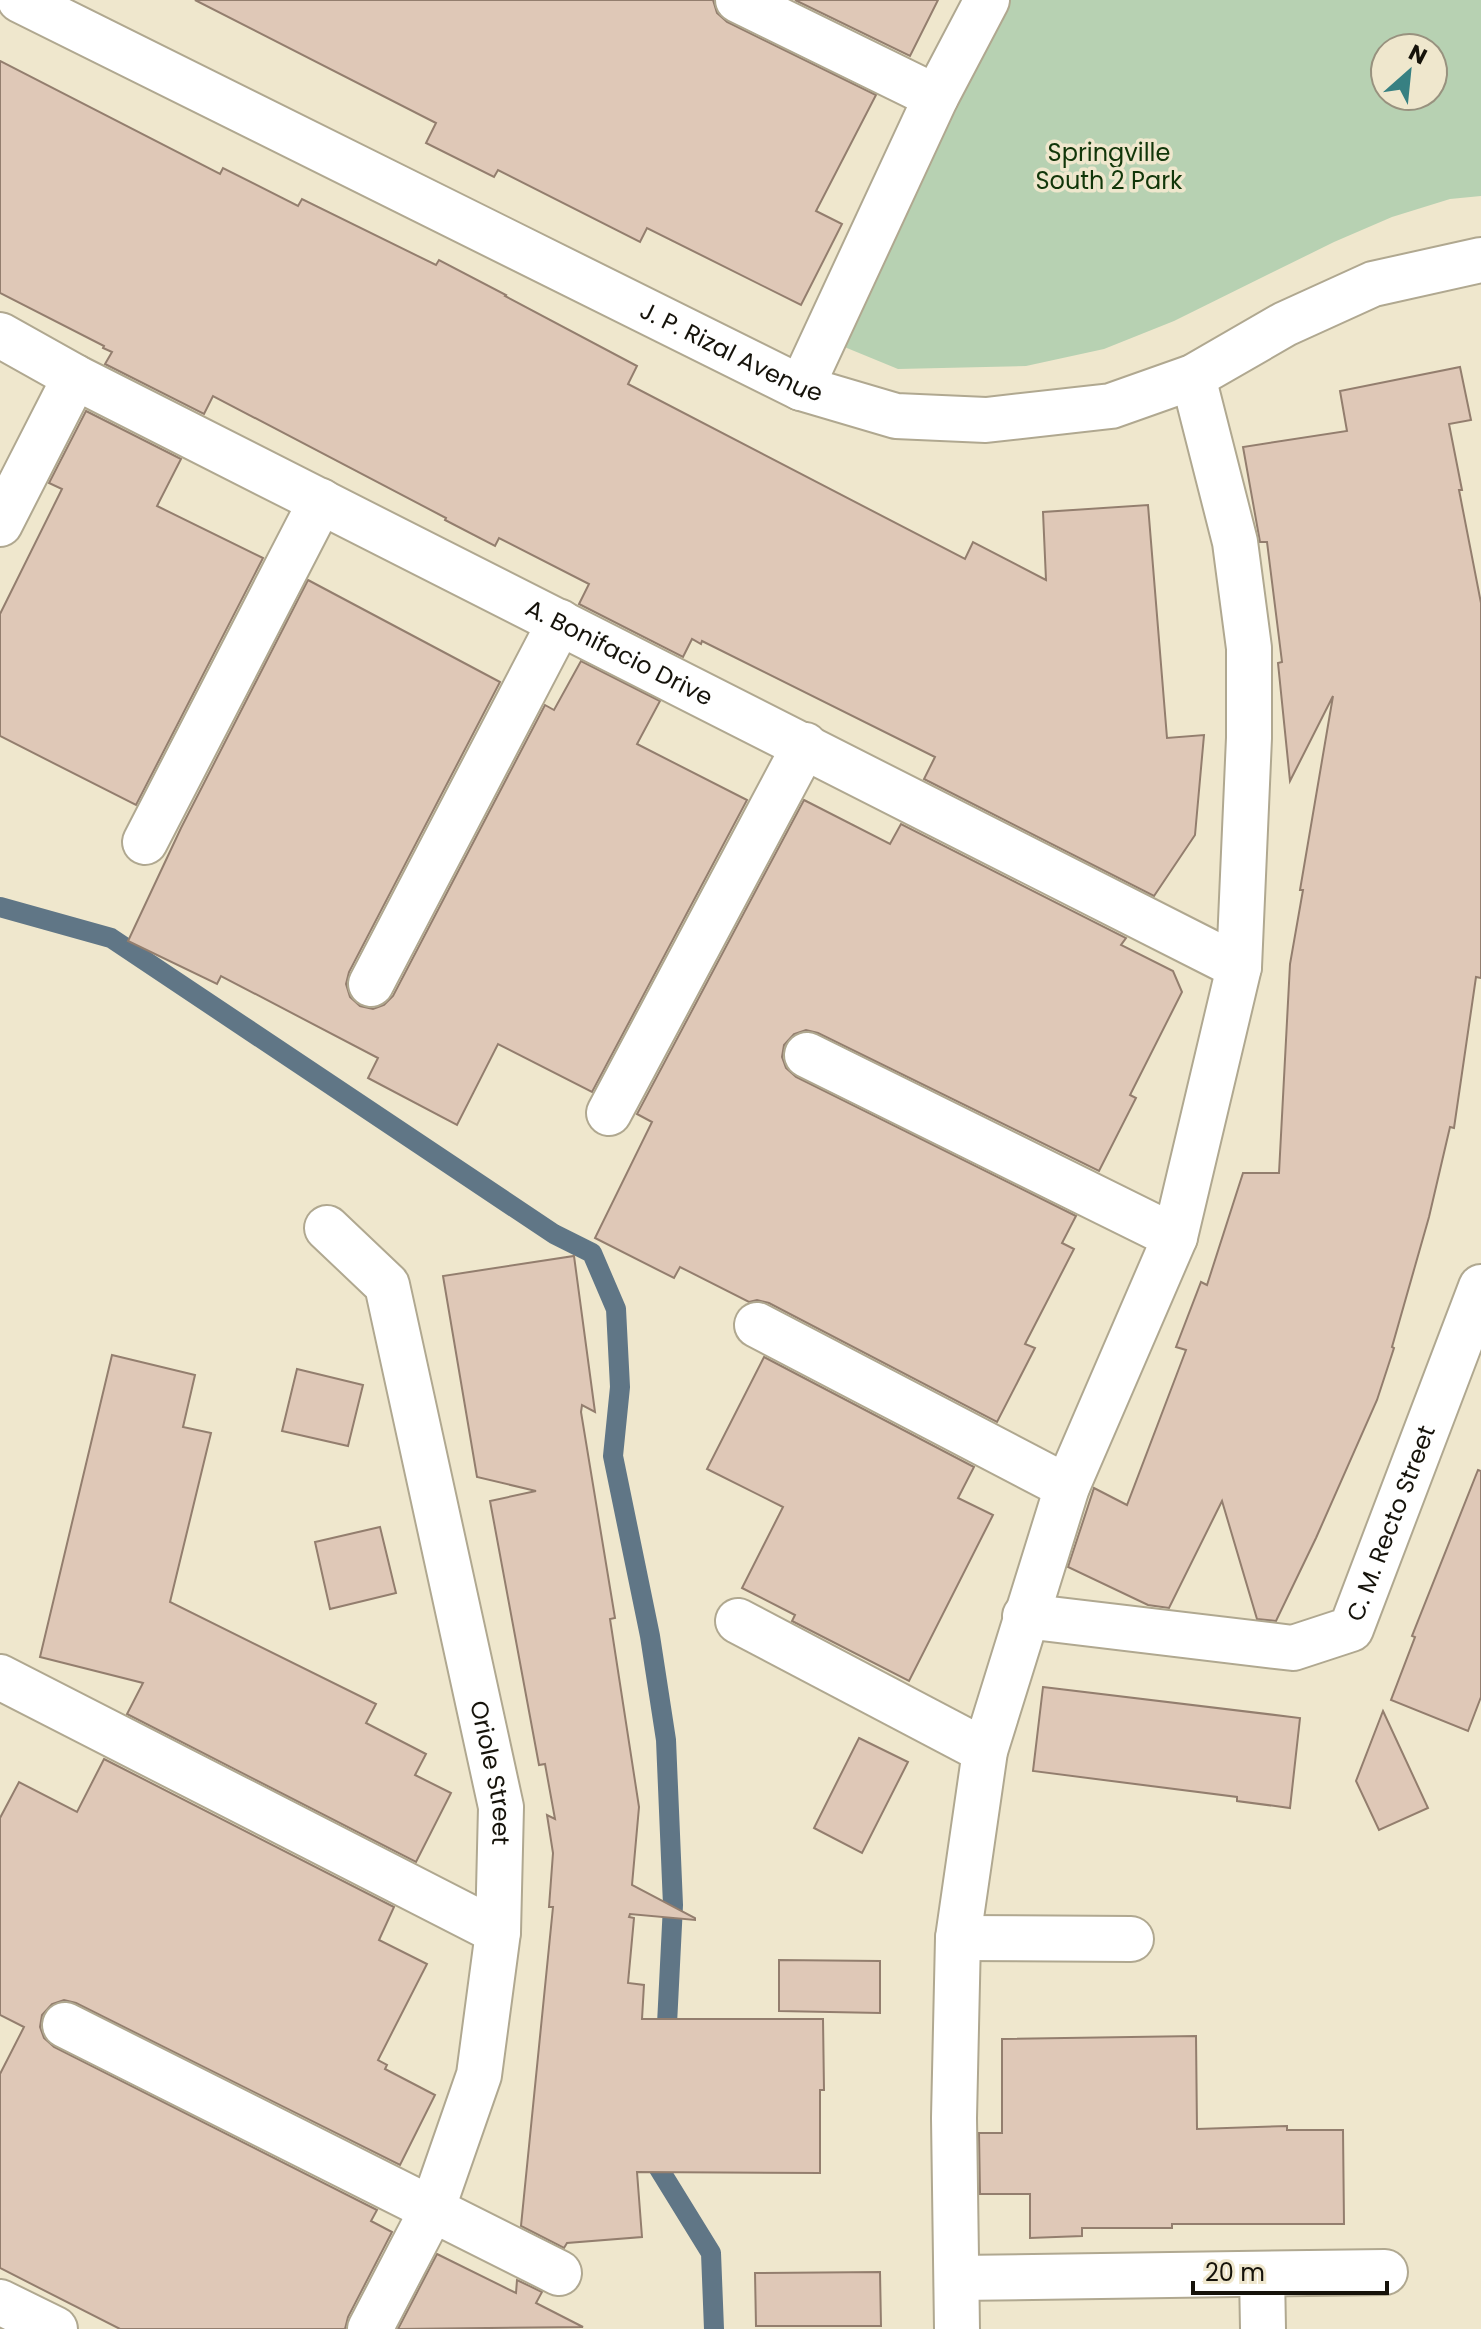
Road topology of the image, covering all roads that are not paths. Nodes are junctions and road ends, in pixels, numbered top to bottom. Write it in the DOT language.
graph roads {
  1 [pos="20,0"];
  2 [pos="738,0"];
  3 [pos="987,0"];
  4 [pos="936,97"];
  5 [pos="1479,267"];
  6 [pos="0,335"];
  7 [pos="75,377"];
  8 [pos="1193,377"];
  9 [pos="801,388"];
  10 [pos="321,501"];
  11 [pos="0,524"];
  12 [pos="560,622"];
  13 [pos="805,745"];
  14 [pos="145,842"];
  15 [pos="1239,967"];
  16 [pos="371,984"];
  17 [pos="807,1055"];
  18 [pos="609,1113"];
  19 [pos="327,1228"];
  20 [pos="1175,1237"];
  21 [pos="1481,1287"];
  22 [pos="757,1325"];
  23 [pos="1067,1487"];
  24 [pos="1025,1616"];
  25 [pos="738,1621"];
  26 [pos="0,1677"];
  27 [pos="985,1751"];
  28 [pos="498,1932"];
  29 [pos="958,1938"];
  30 [pos="1131,1939"];
  31 [pos="65,2025"];
  32 [pos="432,2210"];
  33 [pos="1385,2272"];
  34 [pos="559,2273"];
  35 [pos="1262,2274"];
  36 [pos="957,2278"];
  37 [pos="0,2302"];
  38 [pos="55,2329"];
  39 [pos="370,2329"];
  40 [pos="957,2329"];
  41 [pos="1263,2329"];
  1 -- 9 [label="street, J. P. Rizal Avenue"];
  2 -- 4 [label="street"];
  3 -- 4 [label="street"];
  4 -- 9 [label="street"];
  5 -- 8 [label="street, J. P. Rizal Avenue"];
  6 -- 7 [label="street, A. Bonifacio Drive"];
  7 -- 10 [label="street, A. Bonifacio Drive"];
  7 -- 11 [label="street"];
  8 -- 9 [label="street, J. P. Rizal Avenue"];
  8 -- 15 [label="street"];
  10 -- 12 [label="street, A. Bonifacio Drive"];
  10 -- 14 [label="street"];
  12 -- 13 [label="street, A. Bonifacio Drive"];
  12 -- 16 [label="street"];
  13 -- 15 [label="street, A. Bonifacio Drive"];
  13 -- 18 [label="street"];
  15 -- 20 [label="street"];
  17 -- 20 [label="street"];
  19 -- 28 [label="street, Oriole Street"];
  20 -- 23 [label="street"];
  21 -- 24 [label="street, C. M. Recto Street"];
  22 -- 23 [label="street"];
  23 -- 24 [label="street"];
  24 -- 27 [label="street"];
  25 -- 27 [label="street"];
  26 -- 28 [label="street"];
  27 -- 29 [label="street"];
  28 -- 32 [label="street, Oriole Street"];
  29 -- 30 [label="street"];
  29 -- 36 [label="street"];
  31 -- 32 [label="street"];
  32 -- 34 [label="street"];
  32 -- 39 [label="street, Oriole Street"];
  33 -- 35 [label="street"];
  35 -- 36 [label="street"];
  35 -- 41 [label="street"];
  36 -- 40 [label="street"];
  37 -- 38 [label="street"];
}
